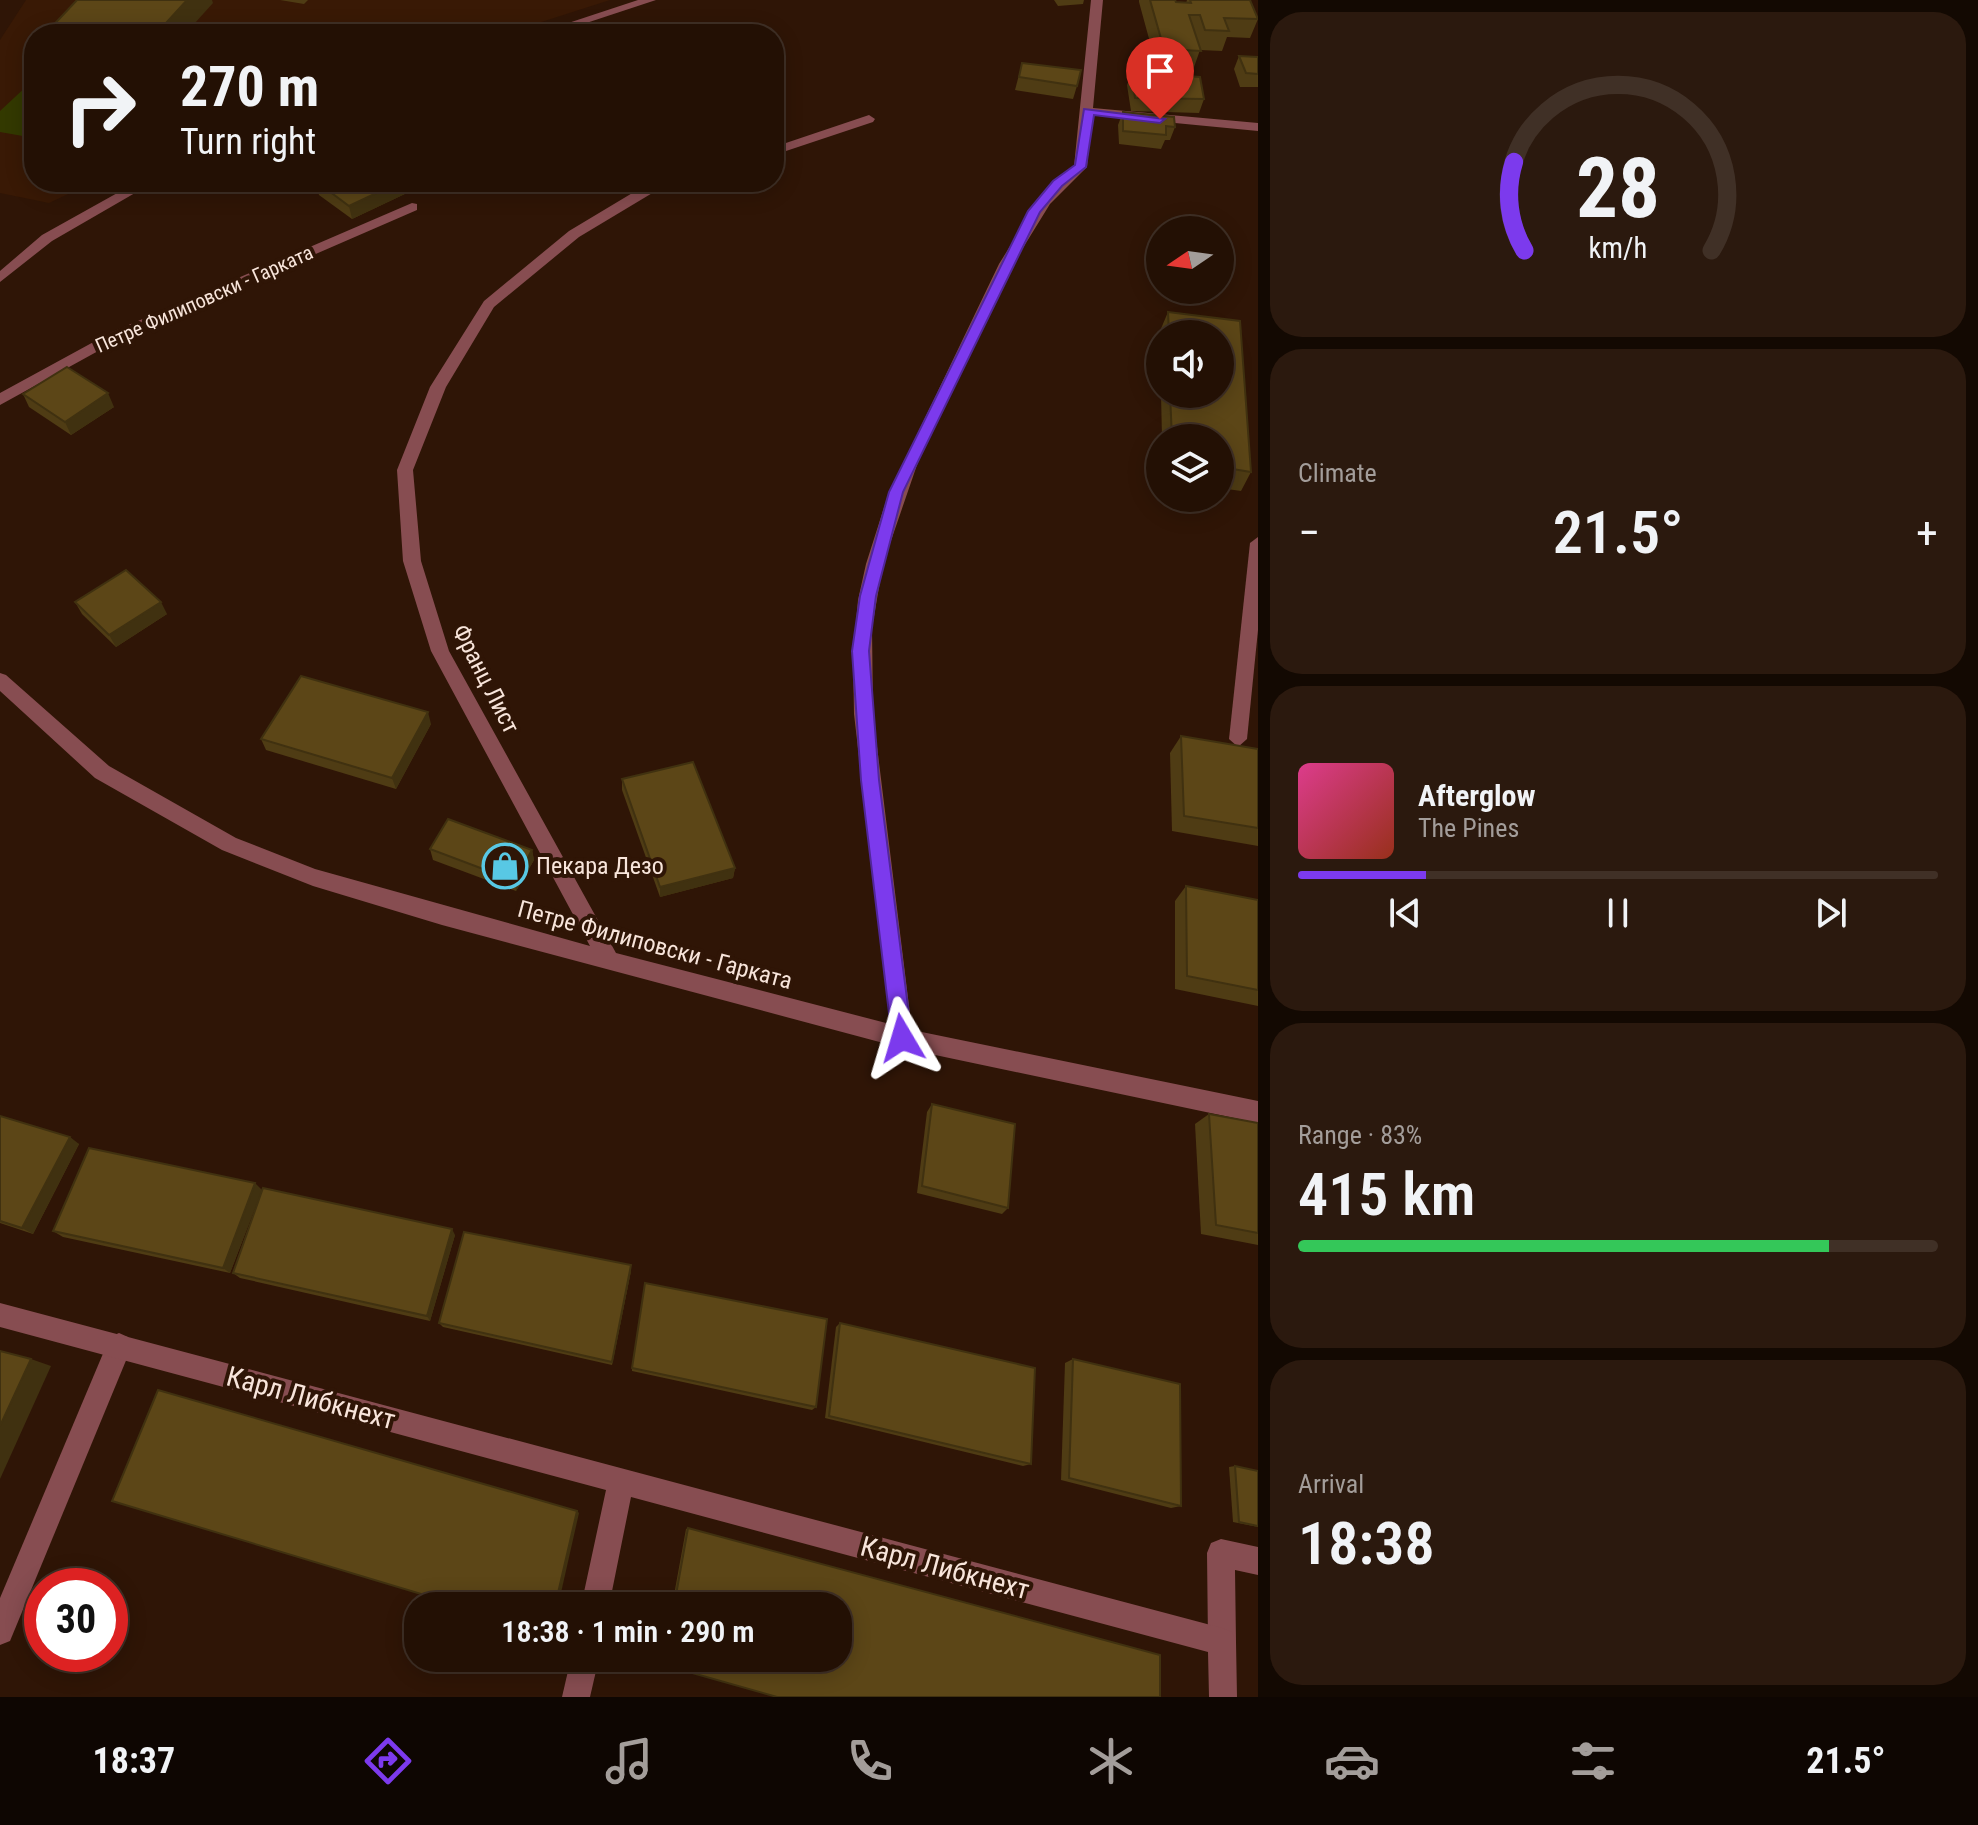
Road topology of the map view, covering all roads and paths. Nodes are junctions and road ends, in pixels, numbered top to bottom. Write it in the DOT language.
graph roads {
  1 [pos="650,0"];
  2 [pos="1097,0"];
  3 [pos="573,24"];
  4 [pos="1088,111"];
  5 [pos="869,119"];
  6 [pos="1258,127"];
  7 [pos="784,148"];
  8 [pos="129,192"];
  9 [pos="639,192"];
  10 [pos="412,207"];
  11 [pos="0,278"];
  12 [pos="0,400"];
  13 [pos="1258,543"];
  14 [pos="0,680"];
  15 [pos="1238,739"];
  16 [pos="608,958"];
  17 [pos="902,1038"];
  18 [pos="1258,1112"];
  19 [pos="0,1315"];
  20 [pos="119,1346"];
  21 [pos="621,1482"];
  22 [pos="1258,1561"];
  23 [pos="598,1592"];
  24 [pos="0,1631"];
  25 [pos="1222,1642"];
  26 [pos="582,1672"];
  27 [pos="576,1697"];
  28 [pos="1223,1697"];
  1 -- 3 [label="street"];
  2 -- 4 [label="street"];
  4 -- 6 [label="street"];
  4 -- 17 [label="street"];
  5 -- 7 [label="street"];
  8 -- 11 [label="street"];
  9 -- 16 [label="street, Франц Лист"];
  10 -- 12 [label="street, Петре Филиповски - Гарката"];
  13 -- 15 [label="street"];
  14 -- 16 [label="street, Петре Филиповски - Гарката"];
  16 -- 17 [label="street, Петре Филиповски - Гарката"];
  17 -- 18 [label="street, Петре Филиповски - Гарката"];
  19 -- 20 [label="street, Карл Либкнехт"];
  20 -- 21 [label="street, Карл Либкнехт"];
  20 -- 24 [label="street"];
  21 -- 23 [label="street"];
  21 -- 25 [label="street, Карл Либкнехт"];
  22 -- 25 [label="street"];
  25 -- 28 [label="street"];
  26 -- 27 [label="street"];
}
